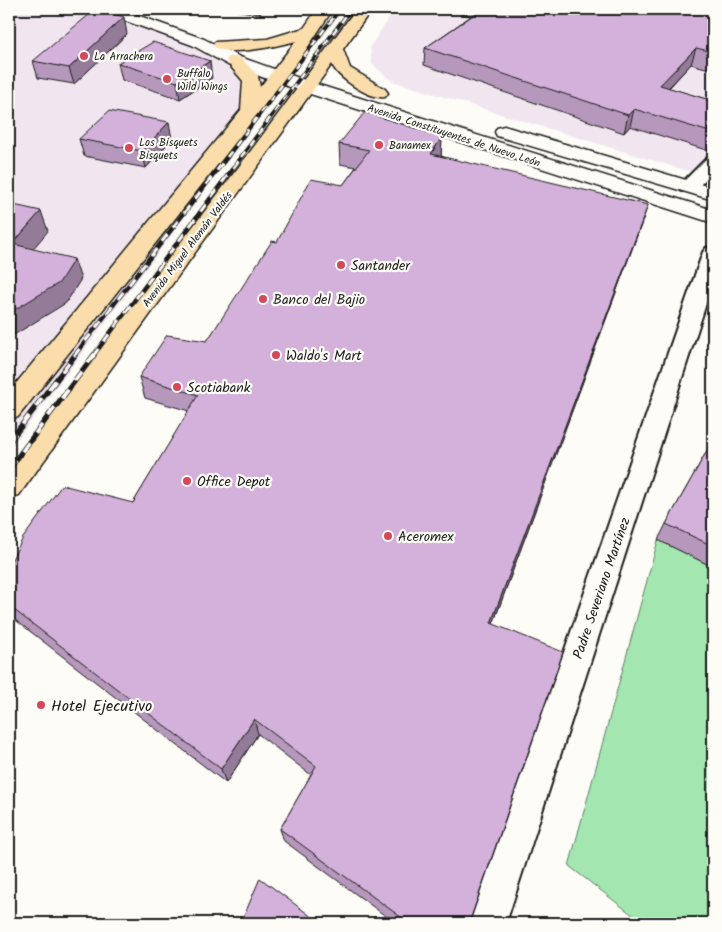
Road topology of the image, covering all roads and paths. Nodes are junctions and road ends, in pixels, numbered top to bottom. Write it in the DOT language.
graph roads {
  1 [pos="106,9"];
  2 [pos="325,9"];
  3 [pos="364,9"];
  4 [pos="307,32"];
  5 [pos="198,42"];
  6 [pos="221,45"];
  7 [pos="335,49"];
  8 [pos="234,61"];
  9 [pos="283,70"];
  10 [pos="312,80"];
  11 [pos="379,93"];
  12 [pos="250,110"];
  13 [pos="713,162"];
  14 [pos="688,187"];
  15 [pos="713,194"];
  16 [pos="713,217"];
  17 [pos="713,252"];
  18 [pos="9,410"];
  19 [pos="9,487"];
  20 [pos="488,923"];
  1 -- 5 [label="main road, Avenida Constituyentes de Nuevo León"];
  2 -- 4 [label="highway"];
  3 -- 7 [label="highway, Avenida Miguel Alemán Valdés"];
  4 -- 6 [label="highway"];
  4 -- 9 [label="highway"];
  5 -- 6 [label="main road, Avenida Constituyentes de Nuevo León"];
  5 -- 8 [label="main road, Avenida Constituyentes de Nuevo León"];
  6 -- 9 [label="main road, Avenida Constituyentes de Nuevo León"];
  7 -- 10 [label="highway, Avenida Miguel Alemán Valdés"];
  7 -- 11 [label="highway"];
  8 -- 9 [label="main road, Avenida Constituyentes de Nuevo León"];
  8 -- 12 [label="highway"];
  9 -- 10 [label="main road, Avenida Constituyentes de Nuevo León"];
  9 -- 12 [label="highway"];
  10 -- 11 [label="main road, Avenida Constituyentes de Nuevo León"];
  10 -- 16 [label="main road, Avenida Constituyentes de Nuevo León"];
  10 -- 19 [label="highway, Avenida Miguel Alemán Valdés"];
  11 -- 14 [label="main road, Avenida Constituyentes de Nuevo León"];
  12 -- 18 [label="highway"];
  13 -- 14 [label="street"];
  14 -- 15 [label="main road, Avenida Constituyentes de Nuevo León"];
  17 -- 20 [label="street, Padre Severiano Martínez"];
}
